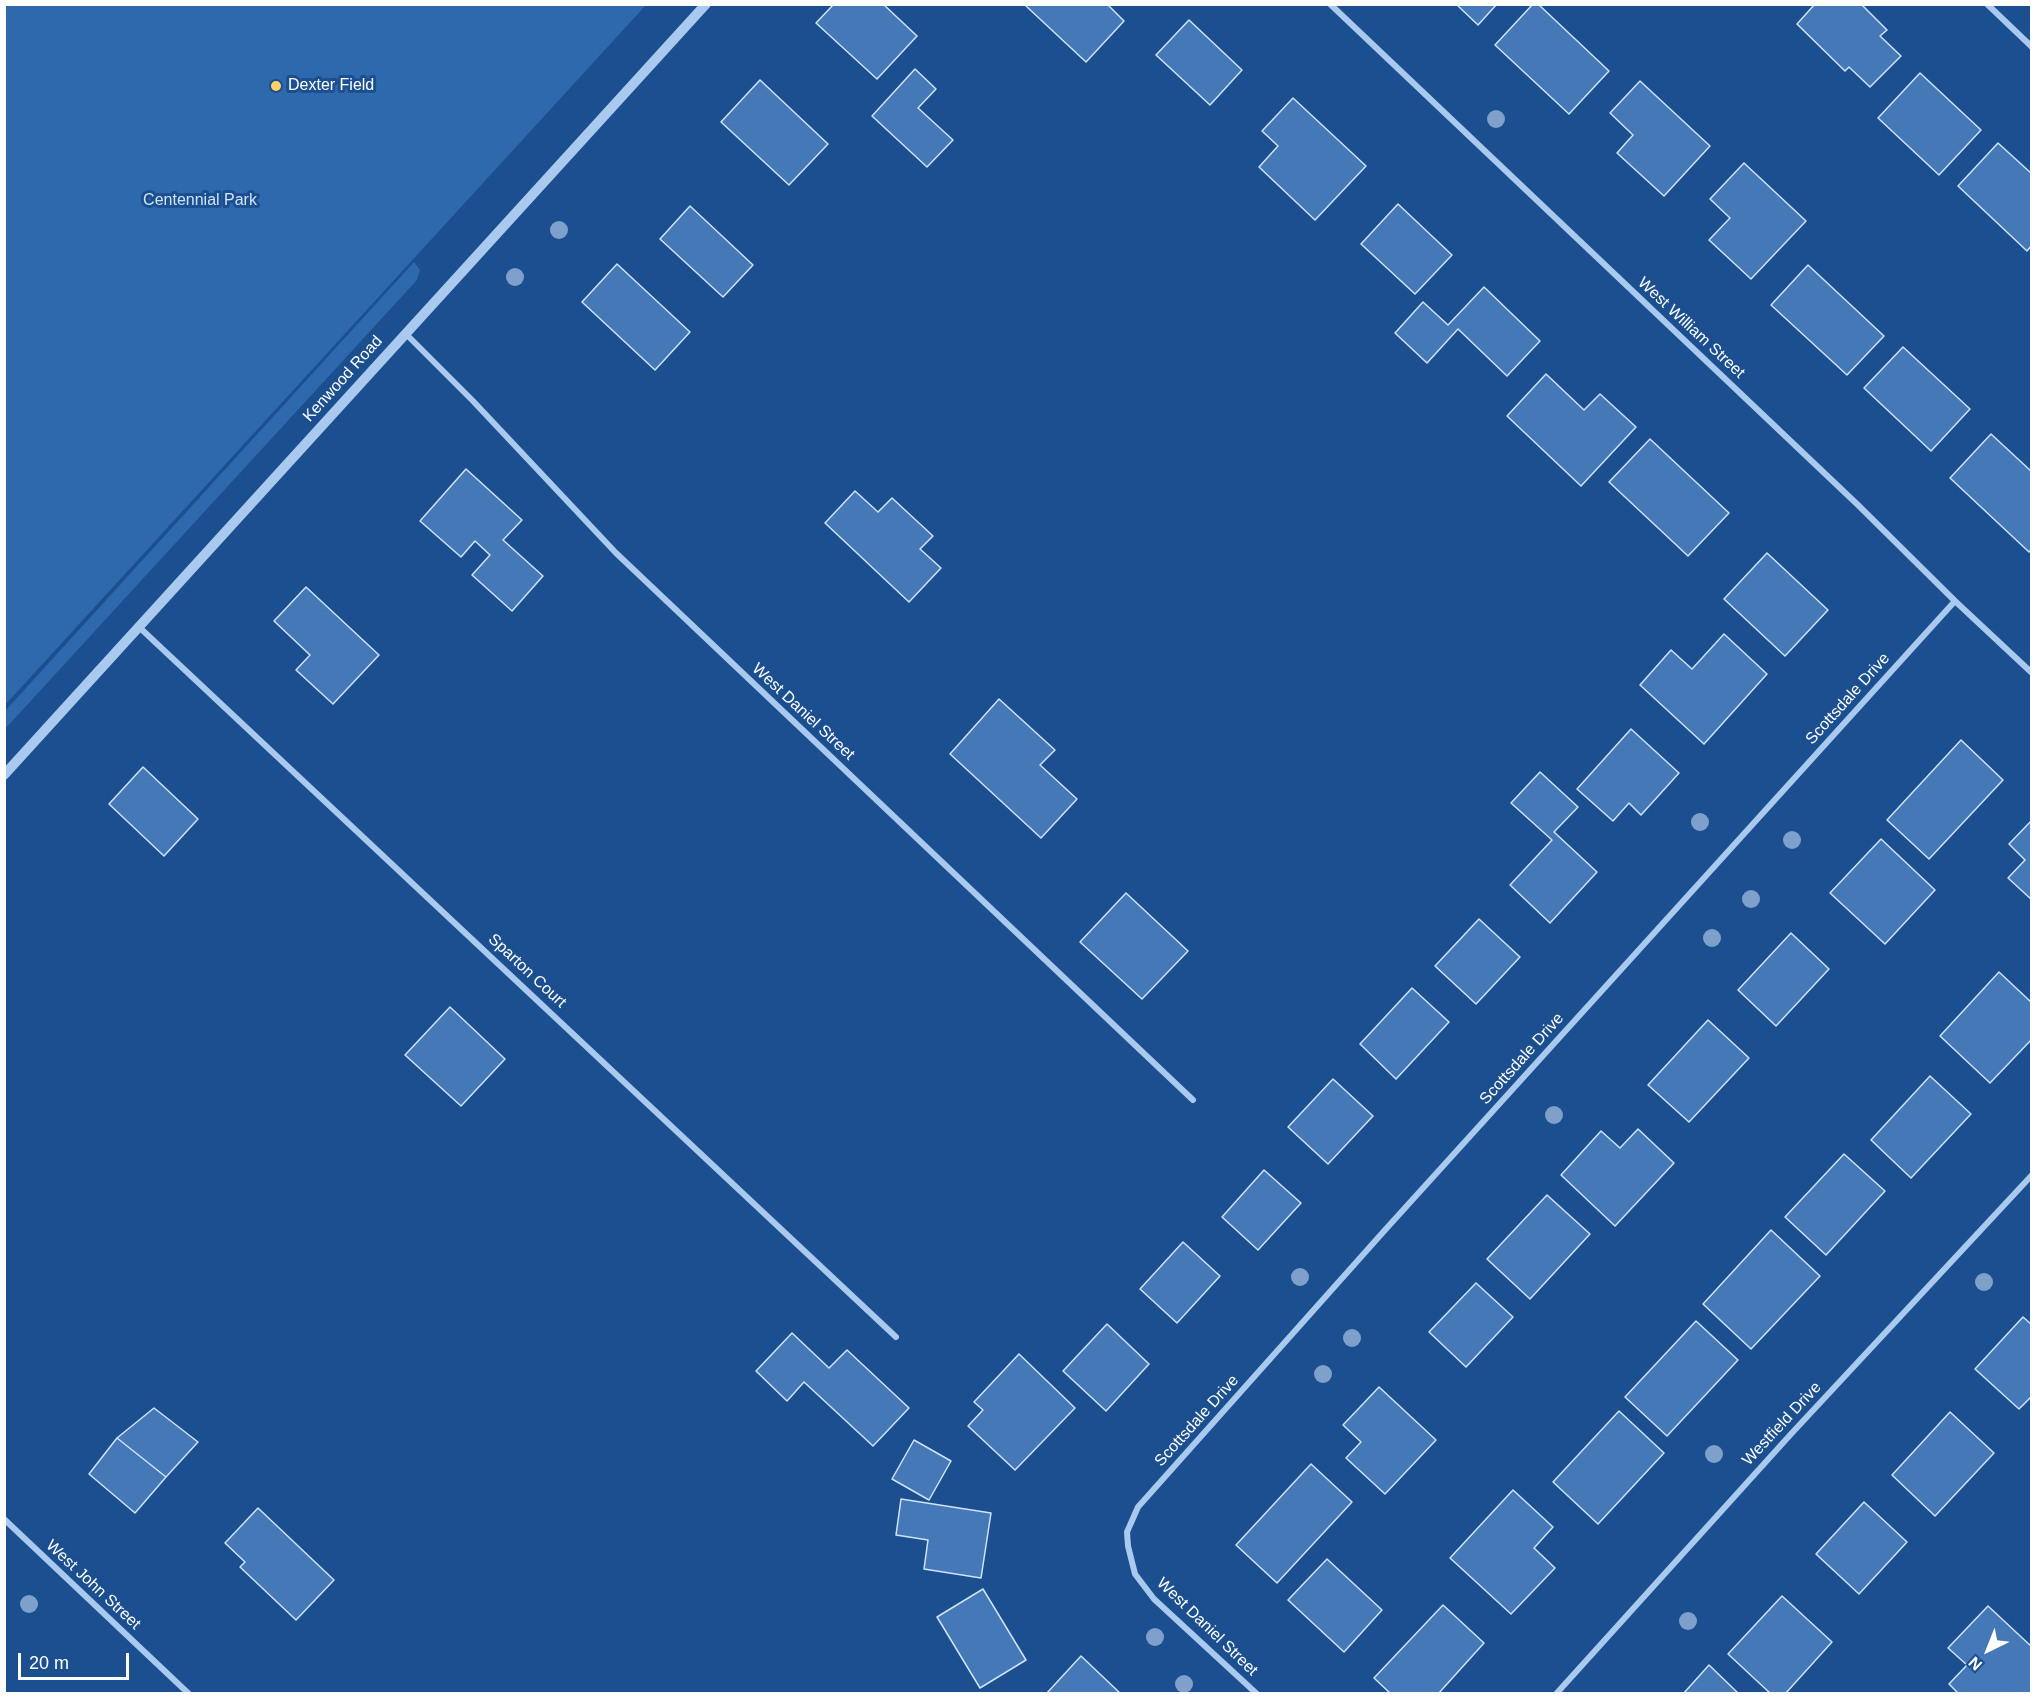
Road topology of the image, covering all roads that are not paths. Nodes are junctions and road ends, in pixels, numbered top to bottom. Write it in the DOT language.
graph roads {
  1 [pos="706,4"];
  2 [pos="1330,4"];
  3 [pos="1988,4"];
  4 [pos="2031,47"];
  5 [pos="405,333"];
  6 [pos="1954,601"];
  7 [pos="139,627"];
  8 [pos="2031,673"];
  9 [pos="4,775"];
  10 [pos="1193,1100"];
  11 [pos="2031,1175"];
  12 [pos="896,1337"];
  13 [pos="4,1519"];
  14 [pos="1128,1545"];
  15 [pos="189,1694"];
  16 [pos="1257,1694"];
  17 [pos="1556,1694"];
  1 -- 5 [label="street, Kenwood Road"];
  2 -- 6 [label="street, West William Street"];
  3 -- 4 [label="street"];
  5 -- 7 [label="street, Kenwood Road"];
  5 -- 10 [label="street, West Daniel Street"];
  6 -- 8 [label="street, West William Street"];
  6 -- 14 [label="street, Scottsdale Drive"];
  7 -- 9 [label="street, Kenwood Road"];
  7 -- 12 [label="street, Sparton Court"];
  11 -- 17 [label="street, Westfield Drive"];
  13 -- 15 [label="street, West John Street"];
  14 -- 16 [label="street, West Daniel Street"];
}
